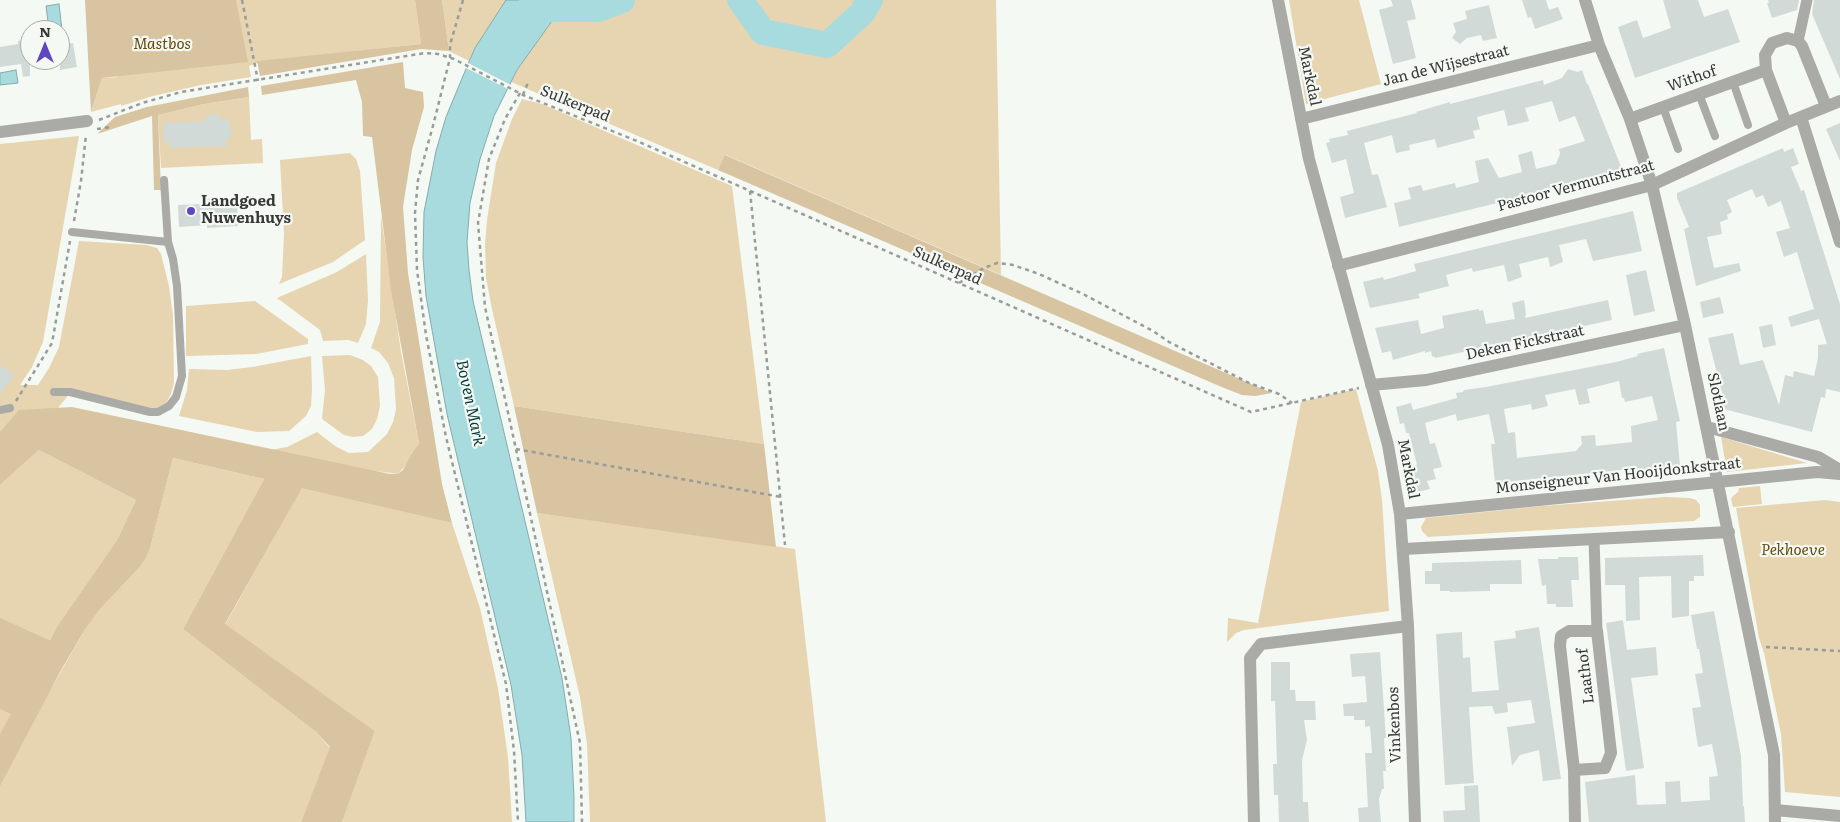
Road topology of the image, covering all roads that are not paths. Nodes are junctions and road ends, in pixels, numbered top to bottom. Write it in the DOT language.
graph roads {
  1 [pos="1278,0"];
  2 [pos="1585,0"];
  3 [pos="1807,0"];
  4 [pos="1798,40"];
  5 [pos="1599,46"];
  6 [pos="1766,70"];
  7 [pos="1733,82"];
  8 [pos="1699,94"];
  9 [pos="1840,101"];
  10 [pos="1826,106"];
  11 [pos="1663,107"];
  12 [pos="1801,117"];
  13 [pos="1301,119"];
  14 [pos="1630,119"];
  15 [pos="87,121"];
  16 [pos="1786,123"];
  17 [pos="1748,125"];
  18 [pos="0,132"];
  19 [pos="1715,136"];
  20 [pos="1678,149"];
  21 [pos="164,180"];
  22 [pos="1652,185"];
  23 [pos="72,232"];
  24 [pos="168,242"];
  25 [pos="1840,242"];
  26 [pos="1338,266"];
  27 [pos="1685,325"];
  28 [pos="1371,385"];
  29 [pos="54,392"];
  30 [pos="10,408"];
  31 [pos="0,410"];
  32 [pos="1707,427"];
  33 [pos="1840,470"];
  34 [pos="1840,474"];
  35 [pos="1718,482"];
  36 [pos="1400,514"];
  37 [pos="1729,532"];
  38 [pos="1594,539"];
  39 [pos="1403,549"];
  40 [pos="1408,626"];
  41 [pos="1597,631"];
  42 [pos="1574,770"];
  43 [pos="1775,816"];
  44 [pos="1840,816"];
  45 [pos="1254,822"];
  46 [pos="1415,822"];
  47 [pos="1575,822"];
  1 -- 13 [label="street, Markdal"];
  2 -- 5 [label="street, Slotlaan"];
  3 -- 4 [label="street"];
  4 -- 6 [label="street"];
  4 -- 10 [label="street"];
  5 -- 13 [label="street, Jan de Wijsestraat"];
  5 -- 14 [label="street, Slotlaan"];
  6 -- 7 [label="street, Withof"];
  6 -- 16 [label="street"];
  7 -- 8 [label="street, Withof"];
  7 -- 17 [label="lane"];
  8 -- 11 [label="street, Withof"];
  8 -- 19 [label="lane"];
  9 -- 10 [label="street, Pastoor Vermuntstraat"];
  10 -- 12 [label="street, Pastoor Vermuntstraat"];
  11 -- 14 [label="street, Withof"];
  11 -- 20 [label="lane"];
  12 -- 16 [label="street, Pastoor Vermuntstraat"];
  12 -- 25 [label="street"];
  13 -- 26 [label="street, Markdal"];
  14 -- 22 [label="street, Slotlaan"];
  15 -- 18 [label="street"];
  16 -- 22 [label="street, Pastoor Vermuntstraat"];
  21 -- 24 [label="lane"];
  22 -- 26 [label="street, Pastoor Vermuntstraat"];
  22 -- 27 [label="street, Slotlaan"];
  23 -- 24 [label="lane"];
  24 -- 29 [label="lane"];
  26 -- 28 [label="street, Markdal"];
  27 -- 28 [label="street, Deken Fickstraat"];
  27 -- 32 [label="street, Slotlaan"];
  28 -- 36 [label="street, Markdal"];
  30 -- 31 [label="lane"];
  32 -- 33 [label="street, Monseigneur Van Hooijdonkstraat"];
  32 -- 35 [label="street, Slotlaan"];
  34 -- 35 [label="street, Monseigneur Van Hooijdonkstraat"];
  35 -- 36 [label="street, Monseigneur Van Hooijdonkstraat"];
  35 -- 37 [label="street, Slotlaan"];
  36 -- 39 [label="street, Markdal"];
  37 -- 38 [label="street"];
  37 -- 43 [label="street, Slotlaan"];
  38 -- 39 [label="street"];
  38 -- 41 [label="street"];
  39 -- 40 [label="street, Markdal"];
  40 -- 45 [label="street"];
  40 -- 46 [label="street, Vinkenbos"];
  41 -- 42 [label="street, Laathof"];
  41 -- 42 [label="street, Laathof"];
  42 -- 47 [label="street, Laathof"];
  43 -- 44 [label="street"];
}
